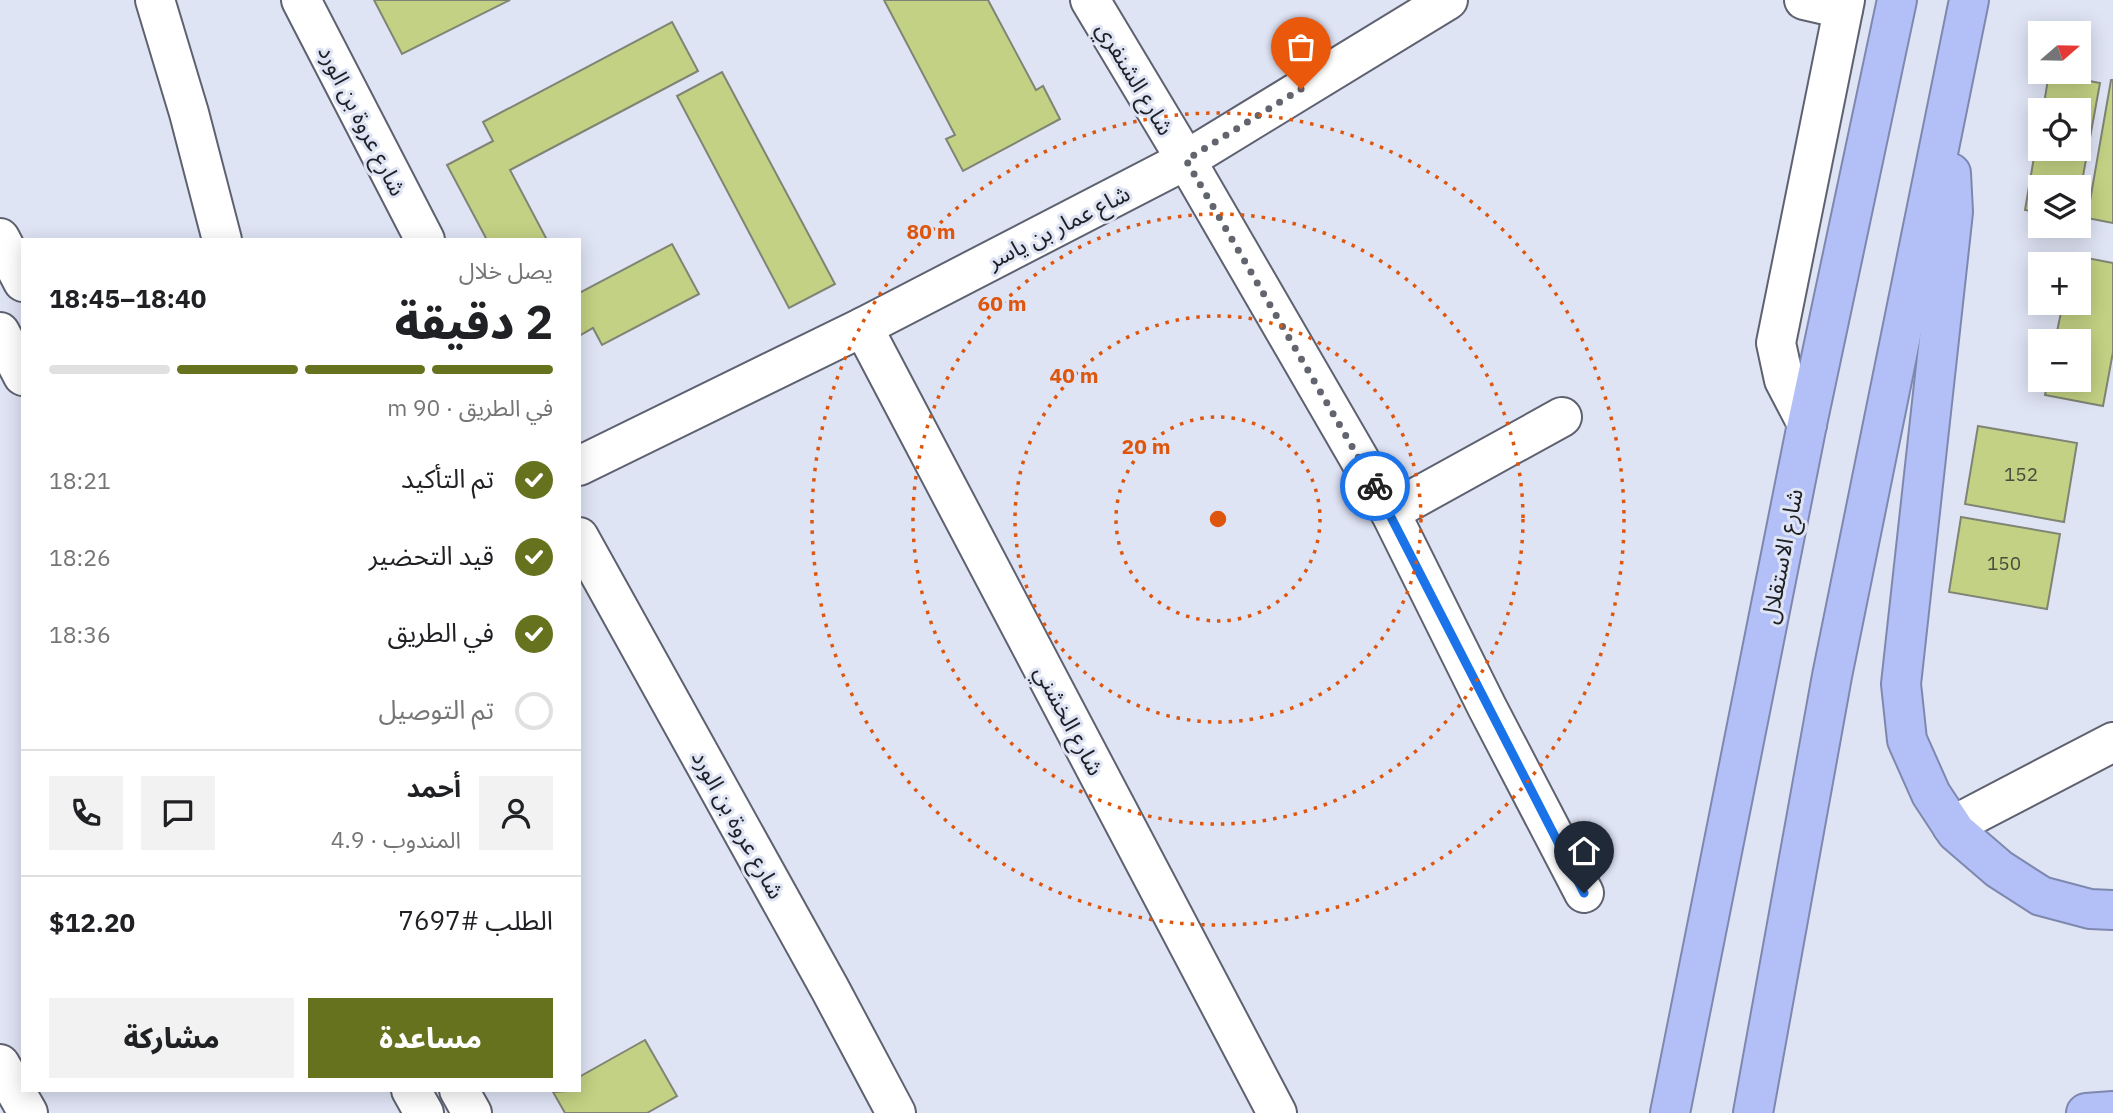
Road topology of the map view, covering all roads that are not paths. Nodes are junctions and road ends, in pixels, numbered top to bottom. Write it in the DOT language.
graph roads {
  1 [pos="155,0"];
  2 [pos="302,0"];
  3 [pos="1090,0"];
  4 [pos="1804,0"];
  5 [pos="1897,0"];
  6 [pos="1969,0"];
  7 [pos="1441,2"];
  8 [pos="1844,5"];
  9 [pos="1948,106"];
  10 [pos="1186,160"];
  11 [pos="221,238"];
  12 [pos="424,238"];
  13 [pos="0,239"];
  14 [pos="21,278"];
  15 [pos="863,327"];
  16 [pos="0,332"];
  17 [pos="21,372"];
  18 [pos="1562,417"];
  19 [pos="1807,424"];
  20 [pos="581,465"];
  21 [pos="1390,512"];
  22 [pos="581,541"];
  23 [pos="2113,743"];
  24 [pos="1952,826"];
  25 [pos="1584,893"];
  26 [pos="2113,910"];
  27 [pos="0,1065"];
  28 [pos="412,1092"];
  29 [pos="460,1092"];
  30 [pos="2113,1111"];
  31 [pos="28,1113"];
  32 [pos="424,1113"];
  33 [pos="472,1113"];
  34 [pos="896,1113"];
  35 [pos="1277,1113"];
  36 [pos="1670,1113"];
  37 [pos="1753,1113"];
  38 [pos="2086,1113"];
  1 -- 11 [label="street"];
  2 -- 12 [label="street, شارع عروة بن الورد"];
  3 -- 10 [label="street, شارع الشنفري"];
  4 -- 8 [label="street"];
  5 -- 19 [label="highway, شارع الاستقلال"];
  6 -- 9 [label="highway"];
  7 -- 10 [label="street, شاع عمار بن ياسر"];
  8 -- 19 [label="street"];
  9 -- 24 [label="highway"];
  9 -- 37 [label="highway"];
  10 -- 15 [label="street, شاع عمار بن ياسر"];
  10 -- 21 [label="street, شارع الشنفري"];
  13 -- 14 [label="street"];
  15 -- 20 [label="street, شاع عمار بن ياسر"];
  15 -- 35 [label="street, شارع الخشني"];
  16 -- 17 [label="street"];
  18 -- 21 [label="street"];
  19 -- 36 [label="highway, شارع الاستقلال"];
  21 -- 25 [label="street, شارع الشنفري"];
  22 -- 34 [label="street, شارع عروة بن الورد"];
  23 -- 24 [label="street"];
  24 -- 26 [label="highway"];
  27 -- 31 [label="street"];
  28 -- 32 [label="street"];
  29 -- 33 [label="street"];
  30 -- 38 [label="highway"];
}
